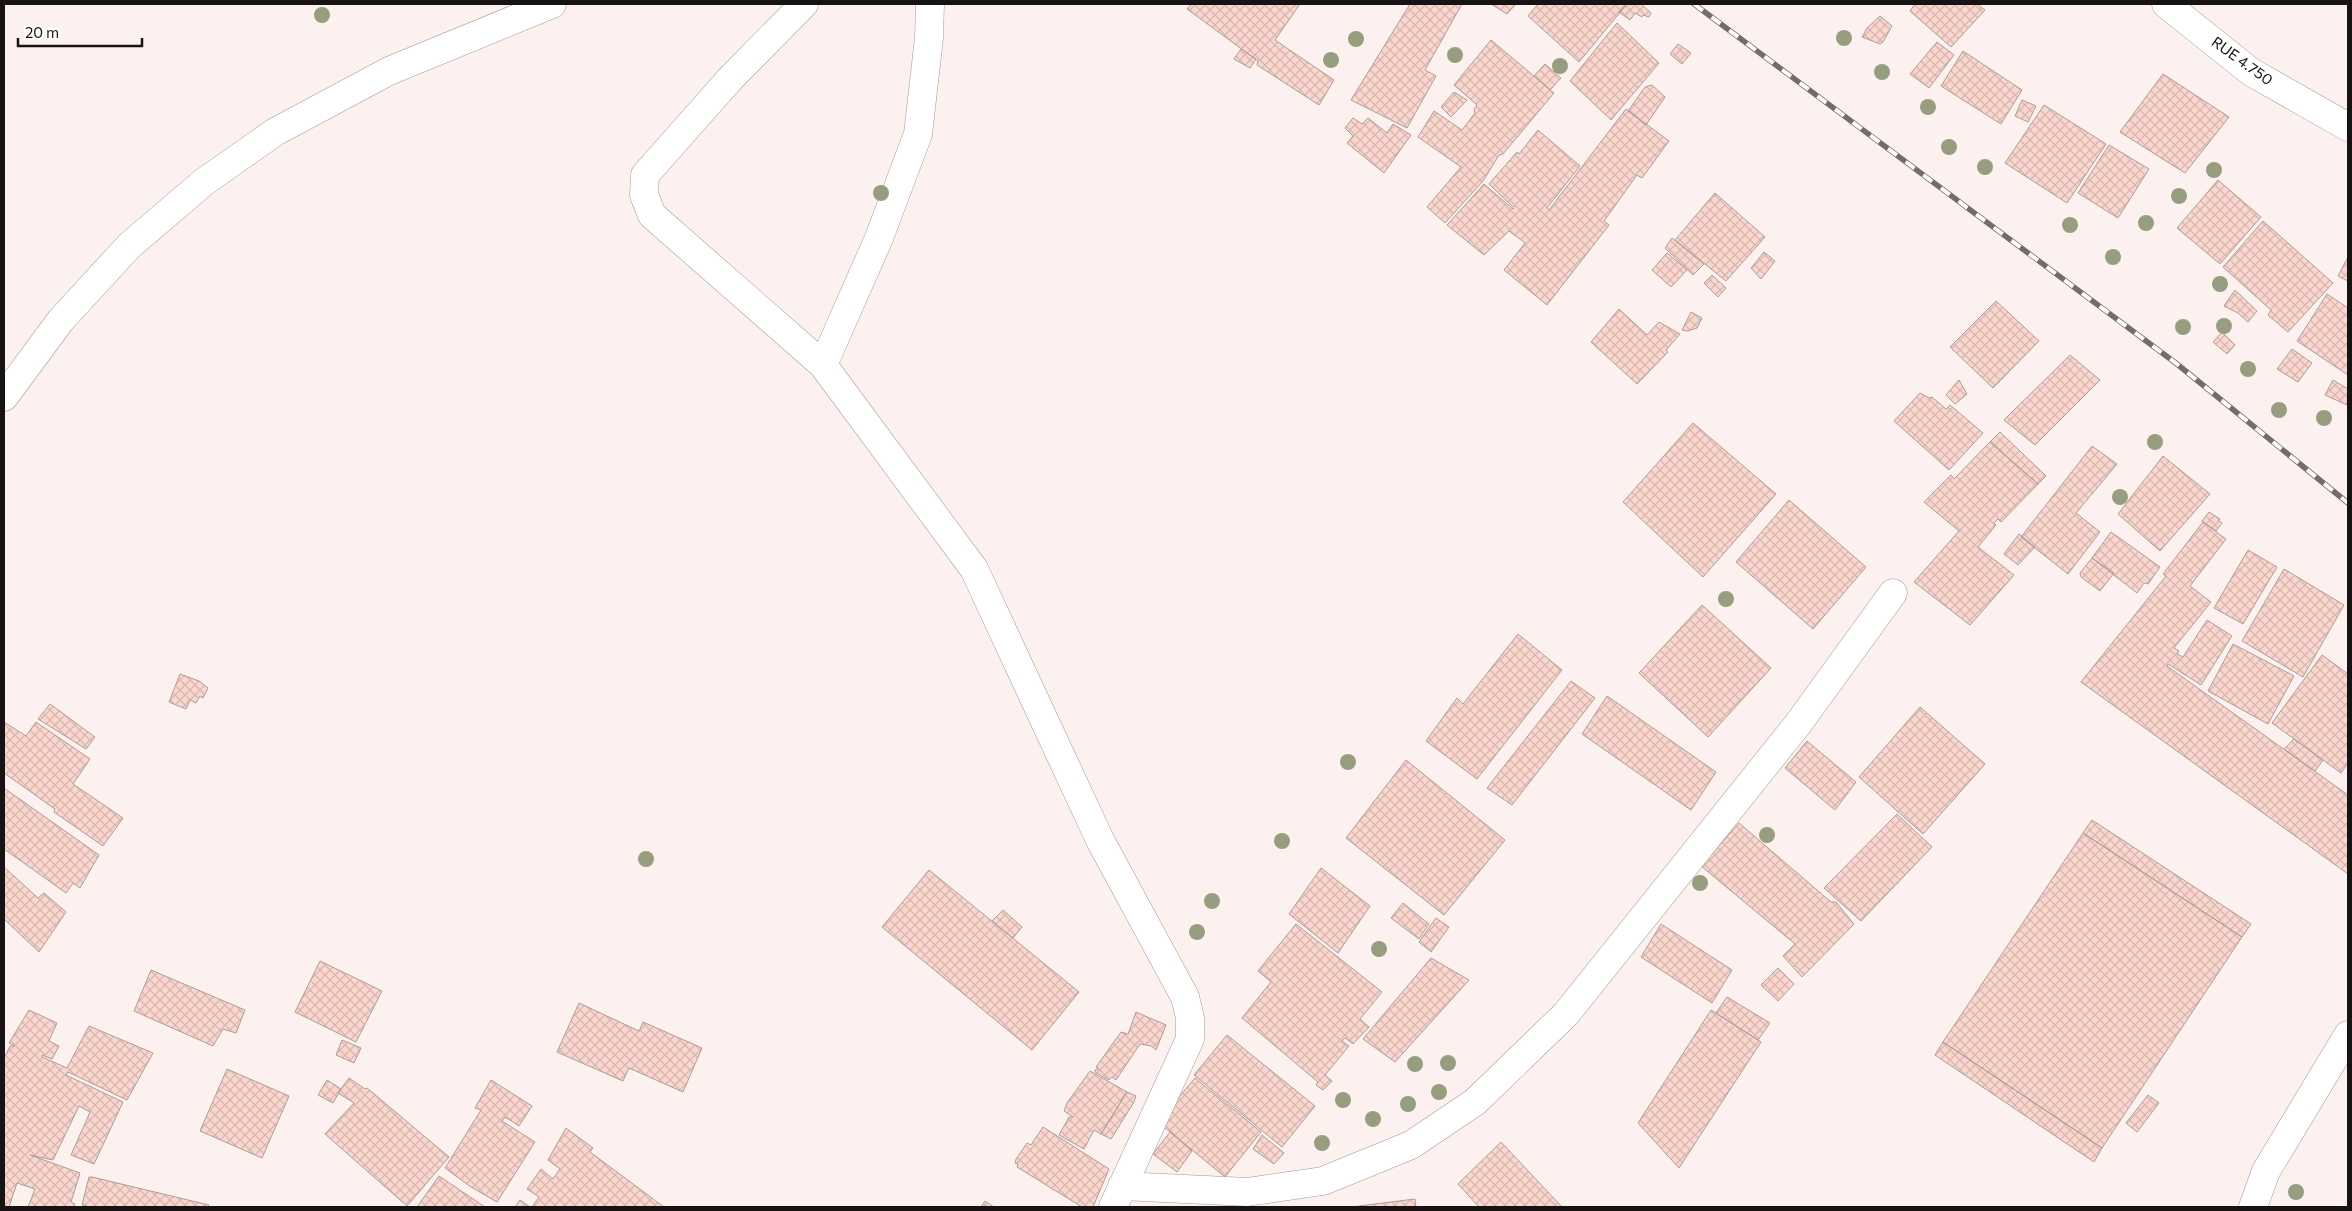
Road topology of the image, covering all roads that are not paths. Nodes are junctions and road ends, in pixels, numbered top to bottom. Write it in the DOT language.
graph roads {
  1 [pos="552,4"];
  2 [pos="804,4"];
  3 [pos="930,4"];
  4 [pos="2166,4"];
  5 [pos="2348,127"];
  6 [pos="823,365"];
  7 [pos="4,397"];
  8 [pos="1894,592"];
  9 [pos="2348,1035"];
  10 [pos="1118,1197"];
  11 [pos="2253,1207"];
  1 -- 7 [label="street"];
  2 -- 6 [label="street"];
  3 -- 6 [label="street"];
  4 -- 5 [label="street, RUE 4.750"];
  6 -- 10 [label="street"];
  8 -- 10 [label="street"];
  9 -- 11 [label="street"];
}
